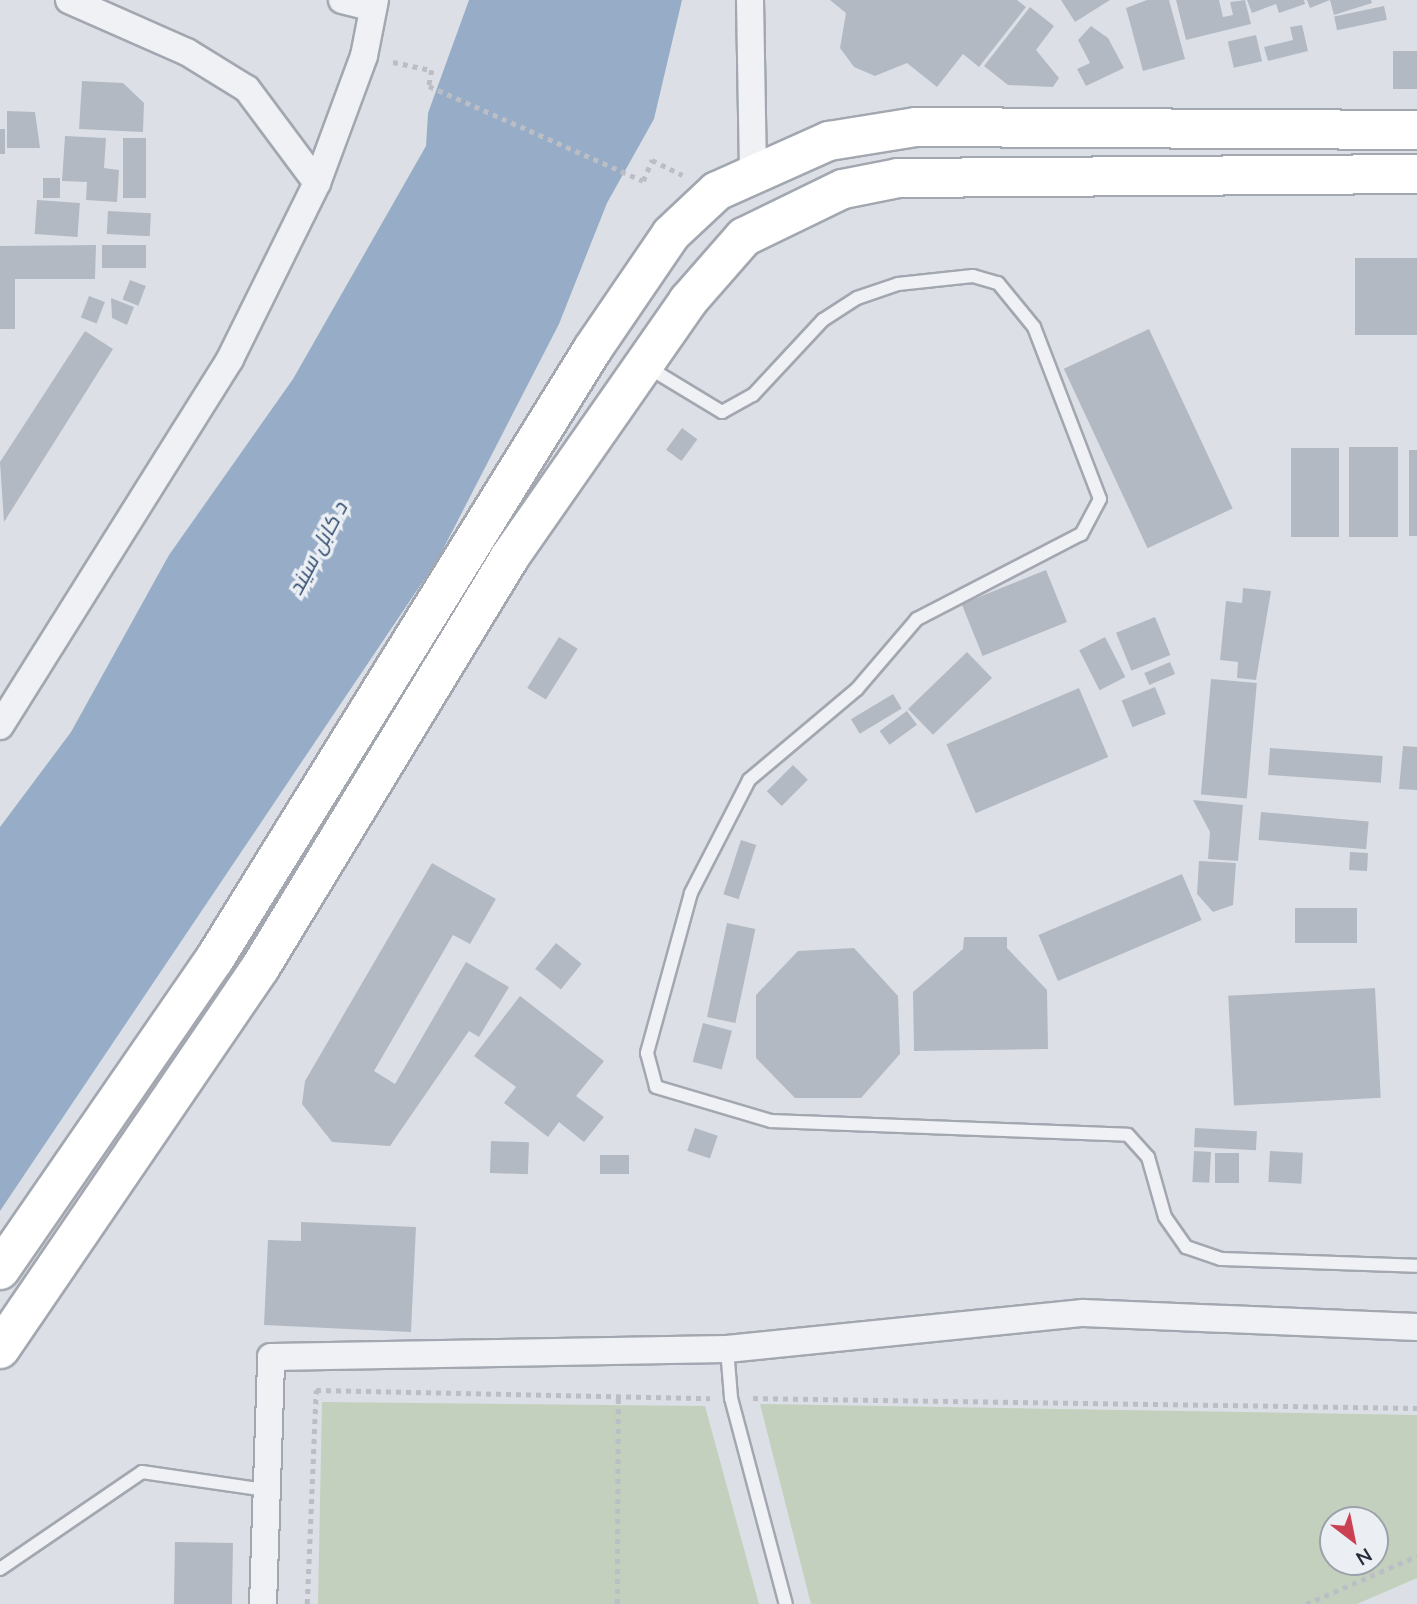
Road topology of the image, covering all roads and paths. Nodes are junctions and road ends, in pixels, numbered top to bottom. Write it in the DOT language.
graph roads {
  1 [pos="69,0"];
  2 [pos="342,0"];
  3 [pos="750,0"];
  4 [pos="374,4"];
  5 [pos="364,56"];
  6 [pos="1417,130"];
  7 [pos="652,160"];
  8 [pos="753,172"];
  9 [pos="1417,174"];
  10 [pos="317,183"];
  11 [pos="643,364"];
  12 [pos="0,726"];
  13 [pos="1417,1266"];
  14 [pos="0,1270"];
  15 [pos="1417,1327"];
  16 [pos="0,1349"];
  17 [pos="727,1349"];
  18 [pos="767,1395"];
  19 [pos="618,1396"];
  20 [pos="731,1398"];
  21 [pos="753,1398"];
  22 [pos="1417,1408"];
  23 [pos="265,1490"];
  24 [pos="1417,1556"];
  25 [pos="0,1569"];
  26 [pos="263,1604"];
  27 [pos="307,1604"];
  28 [pos="617,1604"];
  29 [pos="786,1604"];
  30 [pos="1306,1604"];
  1 -- 10 [label="street"];
  2 -- 4 [label="street"];
  3 -- 8 [label="street"];
  4 -- 5 [label="street"];
  5 -- 7 [label="path"];
  5 -- 10 [label="street"];
  6 -- 8 [label="highway"];
  8 -- 14 [label="highway"];
  9 -- 11 [label="highway"];
  10 -- 12 [label="street"];
  11 -- 13 [label="lane"];
  11 -- 16 [label="highway"];
  15 -- 17 [label="street"];
  17 -- 20 [label="lane"];
  17 -- 23 [label="street"];
  18 -- 22 [label="path"];
  19 -- 20 [label="path"];
  19 -- 27 [label="path"];
  19 -- 28 [label="path"];
  20 -- 21 [label="path"];
  20 -- 29 [label="lane"];
  23 -- 25 [label="lane"];
  23 -- 26 [label="street"];
  24 -- 30 [label="path"];
}
